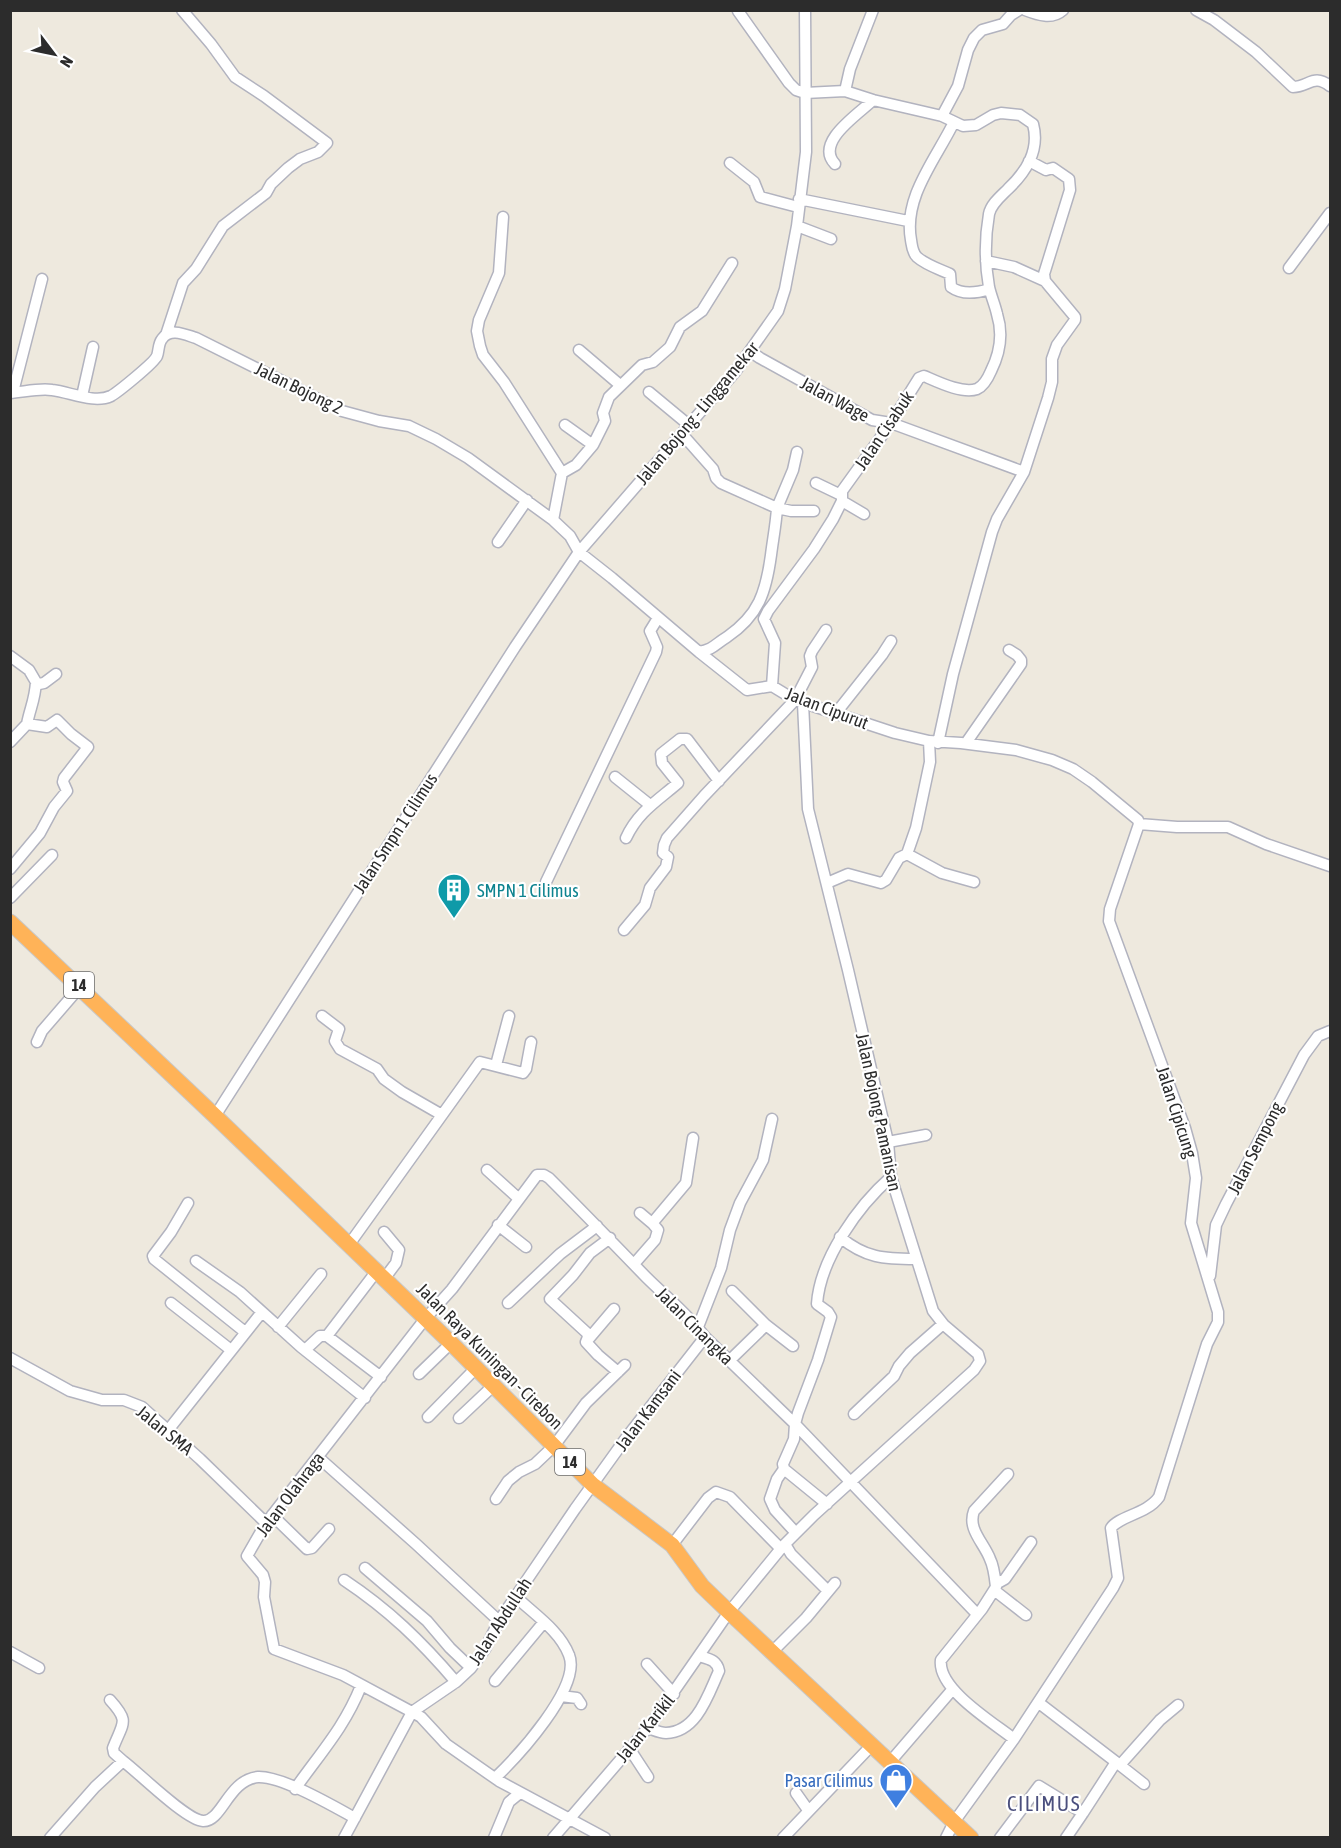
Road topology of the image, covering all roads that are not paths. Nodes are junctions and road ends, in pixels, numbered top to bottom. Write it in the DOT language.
graph roads {
  1 [pos="182,10"];
  2 [pos="805,10"];
  3 [pos="873,10"];
  4 [pos="1019,10"];
  5 [pos="1025,10"];
  6 [pos="1063,10"];
  7 [pos="1196,10"];
  8 [pos="738,11"];
  9 [pos="1330,86"];
  10 [pos="845,91"];
  11 [pos="805,93"];
  12 [pos="873,100"];
  13 [pos="942,116"];
  14 [pos="954,122"];
  15 [pos="1029,161"];
  16 [pos="730,163"];
  17 [pos="835,164"];
  18 [pos="799,203"];
  19 [pos="1330,213"];
  20 [pos="503,217"];
  21 [pos="908,221"];
  22 [pos="797,226"];
  23 [pos="831,239"];
  24 [pos="986,261"];
  25 [pos="732,263"];
  26 [pos="1289,268"];
  27 [pos="42,279"];
  28 [pos="1045,281"];
  29 [pos="989,289"];
  30 [pos="166,335"];
  31 [pos="93,348"];
  32 [pos="579,350"];
  33 [pos="751,352"];
  34 [pos="620,385"];
  35 [pos="12,392"];
  36 [pos="649,392"];
  37 [pos="82,396"];
  38 [pos="891,423"];
  39 [pos="565,425"];
  40 [pos="686,430"];
  41 [pos="593,445"];
  42 [pos="797,452"];
  43 [pos="1024,472"];
  44 [pos="562,473"];
  45 [pos="816,483"];
  46 [pos="841,498"];
  47 [pos="527,500"];
  48 [pos="777,508"];
  49 [pos="814,511"];
  50 [pos="864,514"];
  51 [pos="553,520"];
  52 [pos="498,542"];
  53 [pos="579,552"];
  54 [pos="658,618"];
  55 [pos="825,630"];
  56 [pos="891,641"];
  57 [pos="1009,650"];
  58 [pos="699,652"];
  59 [pos="10,656"];
  60 [pos="56,674"];
  61 [pos="36,682"];
  62 [pos="772,686"];
  63 [pos="799,701"];
  64 [pos="836,713"];
  65 [pos="27,724"];
  66 [pos="10,742"];
  67 [pos="933,742"];
  68 [pos="966,743"];
  69 [pos="615,777"];
  70 [pos="719,781"];
  71 [pos="650,806"];
  72 [pos="1139,824"];
  73 [pos="626,838"];
  74 [pos="907,854"];
  75 [pos="52,855"];
  76 [pos="1330,866"];
  77 [pos="10,869"];
  78 [pos="546,882"];
  79 [pos="974,882"];
  80 [pos="827,883"];
  81 [pos="10,898"];
  82 [pos="11,924"];
  83 [pos="624,930"];
  84 [pos="80,987"];
  85 [pos="322,1016"];
  86 [pos="509,1016"];
  87 [pos="1330,1031"];
  88 [pos="37,1042"];
  89 [pos="531,1042"];
  90 [pos="496,1065"];
  91 [pos="215,1116"];
  92 [pos="442,1116"];
  93 [pos="772,1119"];
  94 [pos="926,1135"];
  95 [pos="693,1138"];
  96 [pos="888,1142"];
  97 [pos="486,1170"];
  98 [pos="891,1177"];
  99 [pos="518,1198"];
  100 [pos="188,1203"];
  101 [pos="639,1213"];
  102 [pos="653,1224"];
  103 [pos="498,1225"];
  104 [pos="597,1226"];
  105 [pos="384,1232"];
  106 [pos="840,1237"];
  107 [pos="610,1238"];
  108 [pos="348,1246"];
  109 [pos="526,1247"];
  110 [pos="916,1259"];
  111 [pos="196,1261"];
  112 [pos="634,1264"];
  113 [pos="1211,1273"];
  114 [pos="321,1274"];
  115 [pos="380,1276"];
  116 [pos="732,1292"];
  117 [pos="171,1303"];
  118 [pos="508,1303"];
  119 [pos="614,1309"];
  120 [pos="262,1312"];
  121 [pos="425,1319"];
  122 [pos="943,1324"];
  123 [pos="766,1325"];
  124 [pos="278,1327"];
  125 [pos="698,1327"];
  126 [pos="245,1332"];
  127 [pos="327,1336"];
  128 [pos="705,1336"];
  129 [pos="586,1342"];
  130 [pos="451,1343"];
  131 [pos="793,1346"];
  132 [pos="231,1350"];
  133 [pos="305,1350"];
  134 [pos="10,1358"];
  135 [pos="730,1360"];
  136 [pos="476,1368"];
  137 [pos="419,1374"];
  138 [pos="381,1377"];
  139 [pos="493,1386"];
  140 [pos="365,1398"];
  141 [pos="854,1414"];
  142 [pos="428,1417"];
  143 [pos="459,1418"];
  144 [pos="795,1424"];
  145 [pos="169,1430"];
  146 [pos="554,1446"];
  147 [pos="318,1458"];
  148 [pos="784,1469"];
  149 [pos="1008,1474"];
  150 [pos="850,1484"];
  151 [pos="593,1485"];
  152 [pos="496,1499"];
  153 [pos="827,1504"];
  154 [pos="269,1519"];
  155 [pos="329,1529"];
  156 [pos="796,1533"];
  157 [pos="1030,1542"];
  158 [pos="672,1545"];
  159 [pos="783,1546"];
  160 [pos="365,1568"];
  161 [pos="344,1580"];
  162 [pos="995,1587"];
  163 [pos="516,1597"];
  164 [pos="729,1612"];
  165 [pos="977,1614"];
  166 [pos="1026,1615"];
  167 [pos="499,1621"];
  168 [pos="544,1622"];
  169 [pos="10,1652"];
  170 [pos="771,1653"];
  171 [pos="699,1656"];
  172 [pos="646,1664"];
  173 [pos="39,1668"];
  174 [pos="471,1668"];
  175 [pos="495,1681"];
  176 [pos="456,1682"];
  177 [pos="361,1686"];
  178 [pos="952,1689"];
  179 [pos="674,1694"];
  180 [pos="561,1696"];
  181 [pos="110,1700"];
  182 [pos="1039,1702"];
  183 [pos="582,1704"];
  184 [pos="1179,1705"];
  185 [pos="412,1712"];
  186 [pos="648,1728"];
  187 [pos="1014,1739"];
  188 [pos="871,1746"];
  189 [pos="629,1748"];
  190 [pos="123,1761"];
  191 [pos="890,1762"];
  192 [pos="1118,1763"];
  193 [pos="648,1777"];
  194 [pos="495,1778"];
  195 [pos="1144,1784"];
  196 [pos="295,1789"];
  197 [pos="520,1793"];
  198 [pos="796,1793"];
  199 [pos="808,1810"];
  200 [pos="1083,1813"];
  201 [pos="355,1818"];
  202 [pos="570,1819"];
  203 [pos="954,1822"];
  204 [pos="1072,1836"];
  205 [pos="50,1838"];
  206 [pos="344,1838"];
  207 [pos="494,1838"];
  208 [pos="554,1838"];
  209 [pos="605,1838"];
  210 [pos="783,1838"];
  211 [pos="946,1838"];
  212 [pos="971,1838"];
  213 [pos="1000,1838"];
  1 -- 30 [label="street"];
  2 -- 11 [label="street, Jalan Bojong - Linggamekar"];
  3 -- 10 [label="street"];
  4 -- 13 [label="street"];
  5 -- 6 [label="street"];
  7 -- 9 [label="street"];
  8 -- 11 [label="street"];
  10 -- 11 [label="street"];
  10 -- 12 [label="street, Jalan Cisabuk"];
  11 -- 18 [label="street, Jalan Bojong - Linggamekar"];
  12 -- 13 [label="street, Jalan Cisabuk"];
  12 -- 17 [label="street"];
  13 -- 14 [label="street, Jalan Cisabuk"];
  14 -- 15 [label="street, Jalan Cisabuk"];
  14 -- 21 [label="street"];
  15 -- 24 [label="street, Jalan Cisabuk"];
  15 -- 28 [label="street"];
  16 -- 18 [label="street"];
  18 -- 21 [label="street"];
  18 -- 22 [label="street, Jalan Bojong - Linggamekar"];
  19 -- 26 [label="street"];
  20 -- 44 [label="street"];
  21 -- 29 [label="street"];
  22 -- 23 [label="street"];
  22 -- 33 [label="street, Jalan Bojong - Linggamekar"];
  24 -- 28 [label="street"];
  24 -- 29 [label="street, Jalan Cisabuk"];
  25 -- 34 [label="street"];
  27 -- 35 [label="street"];
  28 -- 43 [label="street"];
  29 -- 38 [label="street, Jalan Cisabuk"];
  30 -- 37 [label="street"];
  30 -- 47 [label="street, Jalan Bojong 2"];
  31 -- 37 [label="street"];
  32 -- 34 [label="street"];
  33 -- 38 [label="street, Jalan Wage"];
  33 -- 40 [label="street, Jalan Bojong - Linggamekar"];
  34 -- 41 [label="street"];
  35 -- 37 [label="street"];
  36 -- 40 [label="street"];
  38 -- 43 [label="street, Jalan Wage"];
  38 -- 46 [label="street, Jalan Cisabuk"];
  39 -- 41 [label="street"];
  40 -- 48 [label="street"];
  40 -- 53 [label="street, Jalan Bojong - Linggamekar"];
  41 -- 44 [label="street"];
  42 -- 48 [label="street"];
  43 -- 67 [label="street"];
  44 -- 51 [label="street"];
  45 -- 46 [label="street"];
  46 -- 50 [label="street"];
  46 -- 62 [label="street, Jalan Cisabuk"];
  47 -- 51 [label="street, Jalan Bojong 2"];
  47 -- 52 [label="street"];
  48 -- 49 [label="street"];
  48 -- 58 [label="street"];
  51 -- 53 [label="street, Jalan Bojong 2"];
  53 -- 54 [label="street, Jalan Cipurut"];
  53 -- 91 [label="street, Jalan Smpn 1 Cilimus"];
  54 -- 58 [label="street, Jalan Cipurut"];
  54 -- 78 [label="street"];
  55 -- 63 [label="street"];
  56 -- 64 [label="street"];
  57 -- 68 [label="street"];
  58 -- 62 [label="street, Jalan Cipurut"];
  59 -- 61 [label="street"];
  60 -- 61 [label="street"];
  61 -- 65 [label="street"];
  62 -- 63 [label="street, Jalan Cipurut"];
  63 -- 64 [label="street, Jalan Cipurut"];
  63 -- 70 [label="street"];
  63 -- 80 [label="street, Jalan Bojong Pamanisan"];
  64 -- 67 [label="street, Jalan Cipurut"];
  65 -- 66 [label="street"];
  65 -- 77 [label="street"];
  67 -- 68 [label="street, Jalan Cipurut"];
  67 -- 74 [label="street"];
  68 -- 72 [label="street, Jalan Cipurut"];
  69 -- 71 [label="street"];
  70 -- 71 [label="street"];
  70 -- 83 [label="street"];
  71 -- 73 [label="street"];
  72 -- 76 [label="street"];
  72 -- 113 [label="street, Jalan Cipicung"];
  74 -- 79 [label="street"];
  74 -- 80 [label="street"];
  75 -- 81 [label="street"];
  80 -- 96 [label="street, Jalan Bojong Pamanisan"];
  82 -- 84 [label="highway, Jalan Raya Kuningan - Cirebon / 14"];
  84 -- 88 [label="street"];
  84 -- 91 [label="highway, Jalan Raya Kuningan - Cirebon / 14"];
  85 -- 92 [label="street"];
  86 -- 90 [label="street"];
  87 -- 113 [label="street, Jalan Sempong"];
  89 -- 90 [label="street"];
  90 -- 92 [label="street"];
  91 -- 108 [label="highway, Jalan Raya Kuningan - Cirebon / 14"];
  92 -- 108 [label="street"];
  93 -- 125 [label="street"];
  94 -- 96 [label="street"];
  95 -- 102 [label="street"];
  96 -- 98 [label="street, Jalan Bojong Pamanisan"];
  97 -- 99 [label="street"];
  98 -- 106 [label="street"];
  98 -- 110 [label="street, Jalan Bojong Pamanisan"];
  99 -- 103 [label="street, Jalan Cinangka"];
  99 -- 104 [label="street, Jalan Cinangka"];
  100 -- 126 [label="street"];
  101 -- 102 [label="street"];
  102 -- 112 [label="street"];
  103 -- 109 [label="street"];
  103 -- 121 [label="street, Jalan Cinangka"];
  104 -- 107 [label="street, Jalan Cinangka"];
  104 -- 118 [label="street"];
  105 -- 115 [label="street"];
  106 -- 110 [label="street"];
  106 -- 144 [label="street"];
  107 -- 112 [label="street, Jalan Cinangka"];
  107 -- 129 [label="street"];
  108 -- 115 [label="highway, Jalan Raya Kuningan - Cirebon / 14"];
  110 -- 122 [label="street, Jalan Bojong Pamanisan"];
  111 -- 120 [label="street"];
  112 -- 125 [label="street, Jalan Cinangka"];
  113 -- 182 [label="street, Jalan Cipicung"];
  114 -- 124 [label="street"];
  115 -- 121 [label="highway, Jalan Raya Kuningan - Cirebon / 14"];
  115 -- 127 [label="street"];
  116 -- 123 [label="street"];
  117 -- 132 [label="street"];
  119 -- 129 [label="street"];
  120 -- 124 [label="street"];
  120 -- 126 [label="street"];
  121 -- 130 [label="highway, Jalan Raya Kuningan - Cirebon / 14"];
  121 -- 138 [label="street, Jalan Olahraga"];
  122 -- 141 [label="street"];
  122 -- 150 [label="street, Jalan Bojong Pamanisan"];
  123 -- 131 [label="street"];
  123 -- 135 [label="street"];
  124 -- 133 [label="street"];
  125 -- 128 [label="street, Jalan Cinangka"];
  126 -- 132 [label="street"];
  127 -- 133 [label="street"];
  127 -- 138 [label="street"];
  128 -- 135 [label="street, Jalan Cinangka"];
  128 -- 151 [label="street, Jalan Kamsani"];
  129 -- 146 [label="street"];
  130 -- 136 [label="highway, Jalan Raya Kuningan - Cirebon / 14"];
  130 -- 137 [label="street"];
  132 -- 145 [label="street"];
  133 -- 140 [label="street"];
  134 -- 145 [label="street, Jalan SMA"];
  135 -- 144 [label="street, Jalan Cinangka"];
  136 -- 139 [label="highway, Jalan Raya Kuningan - Cirebon / 14"];
  136 -- 142 [label="street"];
  138 -- 140 [label="street, Jalan Olahraga"];
  139 -- 143 [label="street"];
  139 -- 146 [label="highway, Jalan Raya Kuningan - Cirebon / 14"];
  140 -- 147 [label="street, Jalan Olahraga"];
  144 -- 148 [label="street"];
  144 -- 150 [label="street, Jalan Cinangka"];
  145 -- 154 [label="street, Jalan SMA"];
  146 -- 151 [label="highway, Jalan Raya Kuningan - Cirebon / 14"];
  146 -- 152 [label="street"];
  147 -- 154 [label="street, Jalan Olahraga"];
  147 -- 167 [label="street"];
  148 -- 153 [label="street"];
  148 -- 156 [label="street"];
  149 -- 162 [label="street"];
  150 -- 153 [label="street, Jalan Bojong Pamanisan"];
  150 -- 165 [label="street, Jalan Cinangka"];
  151 -- 158 [label="highway, Jalan Raya Kuningan - Cirebon / 14"];
  151 -- 163 [label="street, Jalan Abdullah"];
  153 -- 156 [label="street, Jalan Bojong Pamanisan"];
  154 -- 155 [label="street, Jalan SMA"];
  154 -- 177 [label="street, Jalan Olahraga"];
  156 -- 159 [label="street, Jalan Bojong Pamanisan"];
  157 -- 162 [label="street"];
  158 -- 159 [label="street"];
  158 -- 164 [label="highway, Jalan Raya Kuningan - Cirebon / 14"];
  159 -- 164 [label="street, Jalan Bojong Pamanisan"];
  159 -- 170 [label="street"];
  160 -- 174 [label="street"];
  161 -- 176 [label="street"];
  162 -- 165 [label="street"];
  162 -- 166 [label="street"];
  163 -- 167 [label="street, Jalan Abdullah"];
  163 -- 168 [label="street"];
  164 -- 170 [label="highway, Jalan Raya Kuningan - Cirebon / 14"];
  164 -- 171 [label="street, Jalan Karikil"];
  165 -- 178 [label="street"];
  167 -- 174 [label="street, Jalan Abdullah"];
  168 -- 175 [label="street"];
  168 -- 180 [label="street"];
  169 -- 173 [label="street"];
  170 -- 188 [label="highway, Jalan Raya Kuningan - Cirebon / 14"];
  171 -- 179 [label="street, Jalan Karikil"];
  171 -- 186 [label="street"];
  172 -- 179 [label="street"];
  174 -- 176 [label="street, Jalan Abdullah"];
  176 -- 185 [label="street, Jalan Abdullah"];
  177 -- 185 [label="street, Jalan Olahraga"];
  177 -- 196 [label="street"];
  178 -- 187 [label="street"];
  178 -- 191 [label="street"];
  179 -- 186 [label="street, Jalan Karikil"];
  180 -- 183 [label="street"];
  180 -- 194 [label="street"];
  181 -- 190 [label="street"];
  182 -- 187 [label="street"];
  182 -- 192 [label="street"];
  184 -- 192 [label="street"];
  185 -- 194 [label="street, Jalan Olahraga"];
  185 -- 201 [label="street, Jalan Abdullah"];
  186 -- 189 [label="street, Jalan Karikil"];
  187 -- 203 [label="street"];
  188 -- 191 [label="highway, Jalan Raya Kuningan - Cirebon / 14"];
  188 -- 199 [label="street"];
  189 -- 193 [label="street"];
  189 -- 202 [label="street, Jalan Karikil"];
  190 -- 196 [label="street"];
  190 -- 205 [label="street"];
  191 -- 203 [label="highway, Jalan Raya Kuningan - Cirebon / 14"];
  192 -- 195 [label="street"];
  192 -- 200 [label="street"];
  194 -- 197 [label="street, Jalan Olahraga"];
  196 -- 201 [label="street"];
  197 -- 202 [label="street, Jalan Olahraga"];
  197 -- 207 [label="street"];
  198 -- 199 [label="street"];
  199 -- 210 [label="street"];
  200 -- 204 [label="street"];
  200 -- 213 [label="street"];
  201 -- 206 [label="street, Jalan Abdullah"];
  202 -- 208 [label="street, Jalan Karikil"];
  202 -- 209 [label="street, Jalan Olahraga"];
  203 -- 211 [label="street"];
  203 -- 212 [label="highway, Jalan Raya Kuningan - Cirebon / 14"];
}
